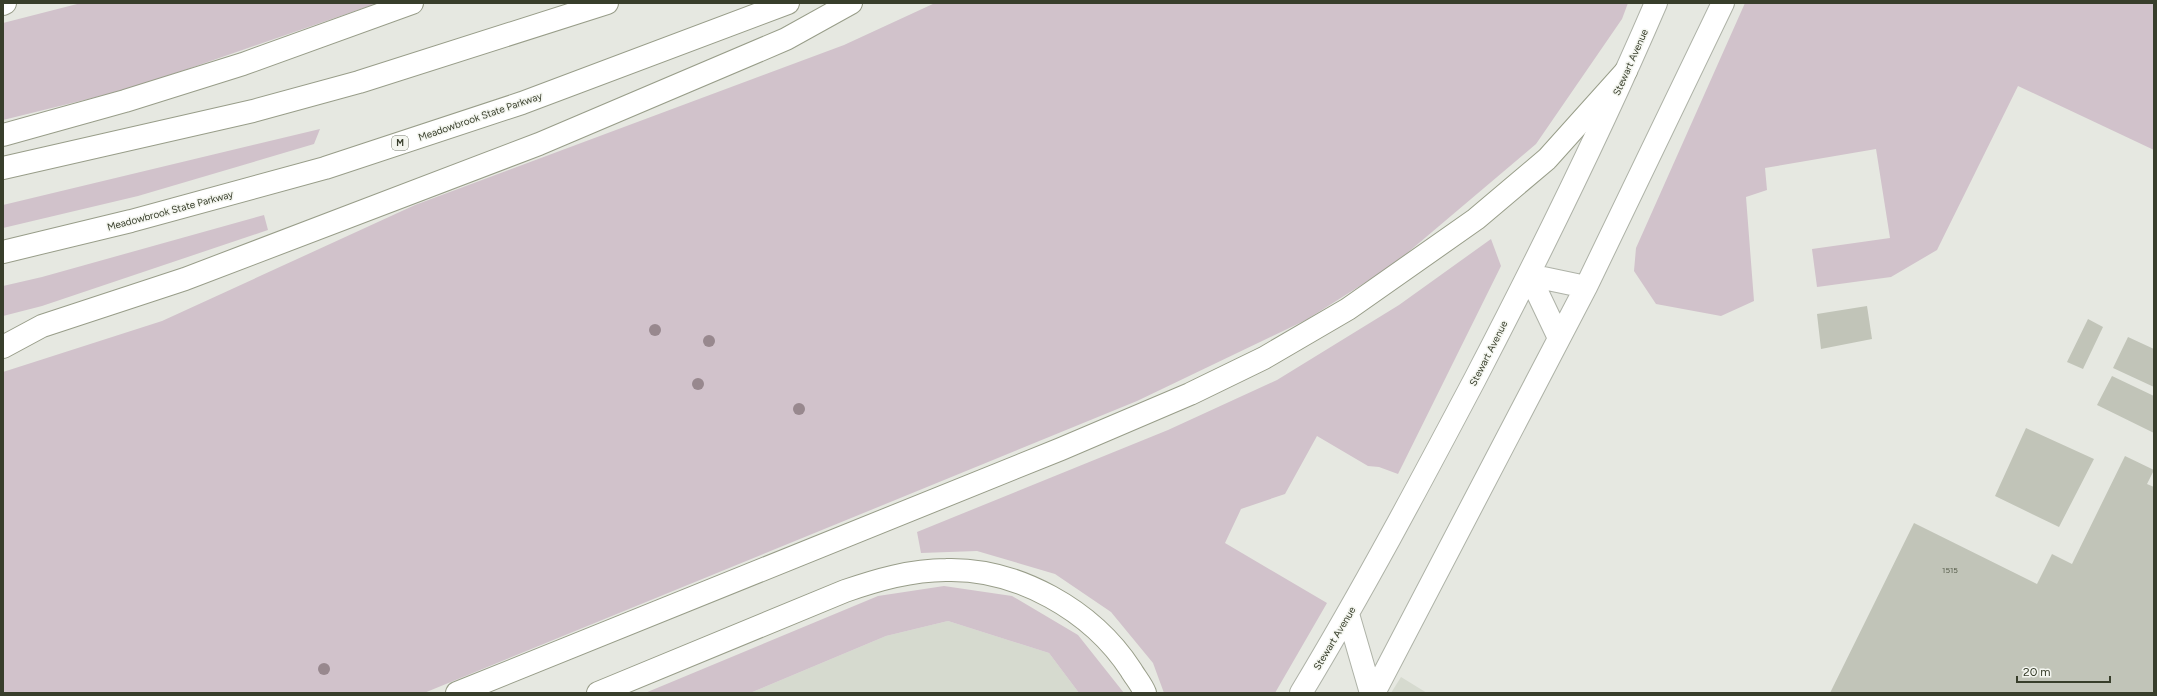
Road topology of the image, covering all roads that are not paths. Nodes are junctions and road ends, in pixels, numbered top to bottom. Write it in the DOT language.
graph roads {
  1 [pos="412,3"];
  2 [pos="607,3"];
  3 [pos="788,3"];
  4 [pos="851,3"];
  5 [pos="1656,3"];
  6 [pos="1723,3"];
  7 [pos="1626,71"];
  8 [pos="3,135"];
  9 [pos="3,168"];
  10 [pos="3,252"];
  11 [pos="1528,275"];
  12 [pos="1586,286"];
  13 [pos="42,326"];
  14 [pos="3,336"];
  15 [pos="1559,338"];
  16 [pos="3,347"];
  17 [pos="1348,614"];
  18 [pos="457,693"];
  19 [pos="598,693"];
  20 [pos="1145,693"];
  21 [pos="1301,693"];
  22 [pos="1372,693"];
  1 -- 8 [label="main road"];
  2 -- 9 [label="main road"];
  3 -- 10 [label="main road, Meadowbrook State Parkway / M"];
  4 -- 13 [label="main road"];
  5 -- 7 [label="main road, Stewart Avenue"];
  6 -- 12 [label="main road"];
  7 -- 11 [label="main road, Stewart Avenue"];
  7 -- 18 [label="main road"];
  11 -- 12 [label="main road"];
  11 -- 15 [label="main road"];
  11 -- 17 [label="main road, Stewart Avenue"];
  12 -- 15 [label="main road"];
  13 -- 14 [label="main road"];
  13 -- 16 [label="main road"];
  15 -- 22 [label="main road"];
  17 -- 21 [label="main road, Stewart Avenue"];
  17 -- 22 [label="main road"];
  19 -- 20 [label="main road"];
}
